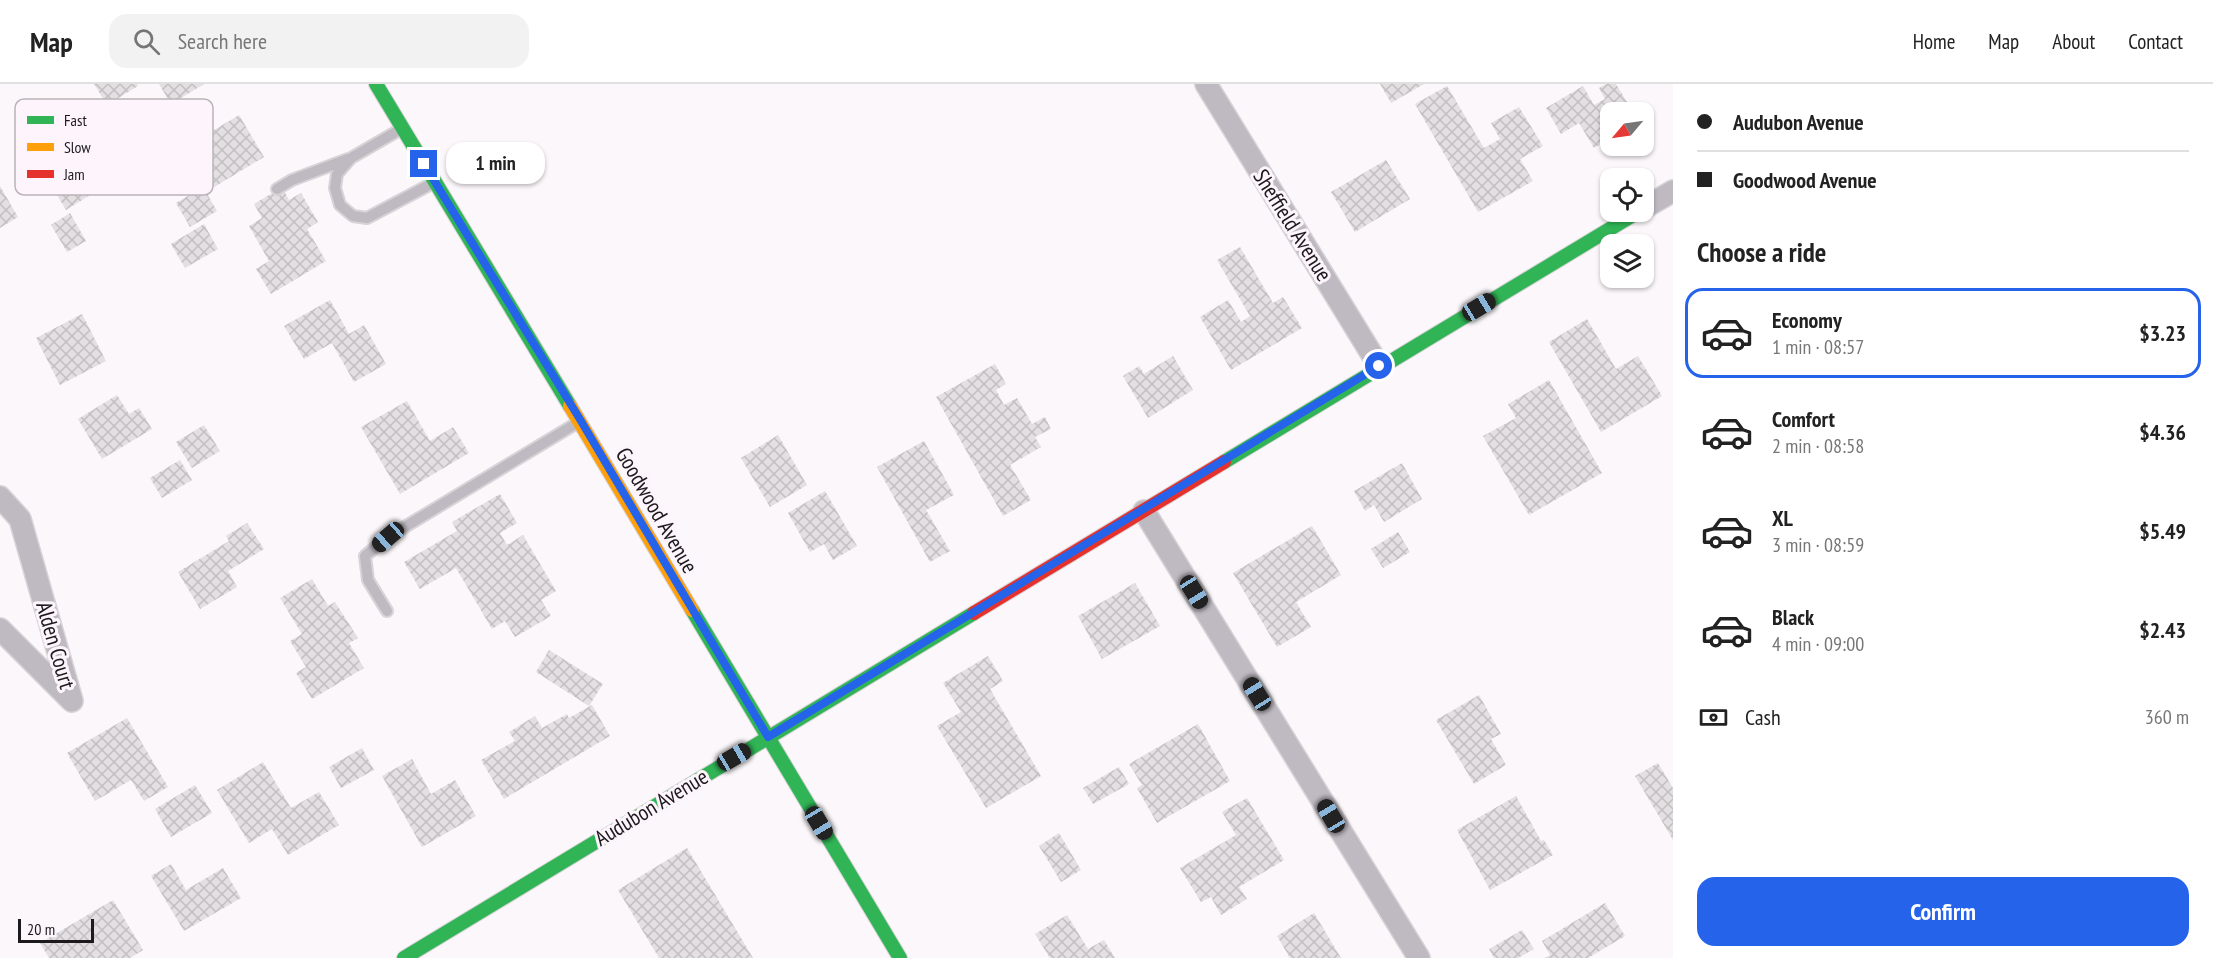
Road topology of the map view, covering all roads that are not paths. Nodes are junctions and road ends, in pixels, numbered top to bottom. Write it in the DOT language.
graph roads {
  1 [pos="376,84"];
  2 [pos="1206,84"];
  3 [pos="402,128"];
  4 [pos="351,158"];
  5 [pos="435,182"];
  6 [pos="277,189"];
  7 [pos="1673,190"];
  8 [pos="1654,202"];
  9 [pos="1621,222"];
  10 [pos="1379,366"];
  11 [pos="581,421"];
  12 [pos="0,497"];
  13 [pos="1144,511"];
  14 [pos="387,611"];
  15 [pos="0,629"];
  16 [pos="768,737"];
  17 [pos="404,958"];
  18 [pos="900,958"];
  19 [pos="1419,958"];
  1 -- 3 [label="street, Goodwood Avenue"];
  2 -- 10 [label="street, Sheffield Avenue"];
  3 -- 4 [label="lane"];
  3 -- 5 [label="street, Goodwood Avenue"];
  4 -- 5 [label="lane"];
  4 -- 6 [label="lane"];
  5 -- 11 [label="street, Goodwood Avenue"];
  7 -- 8 [label="street"];
  9 -- 10 [label="street, Audubon Avenue"];
  10 -- 13 [label="street, Audubon Avenue"];
  11 -- 14 [label="lane"];
  11 -- 16 [label="street, Goodwood Avenue"];
  12 -- 15 [label="street, Alden Court"];
  13 -- 16 [label="street, Audubon Avenue"];
  13 -- 19 [label="street"];
  16 -- 17 [label="street, Audubon Avenue"];
  16 -- 18 [label="street, Goodwood Avenue"];
}
